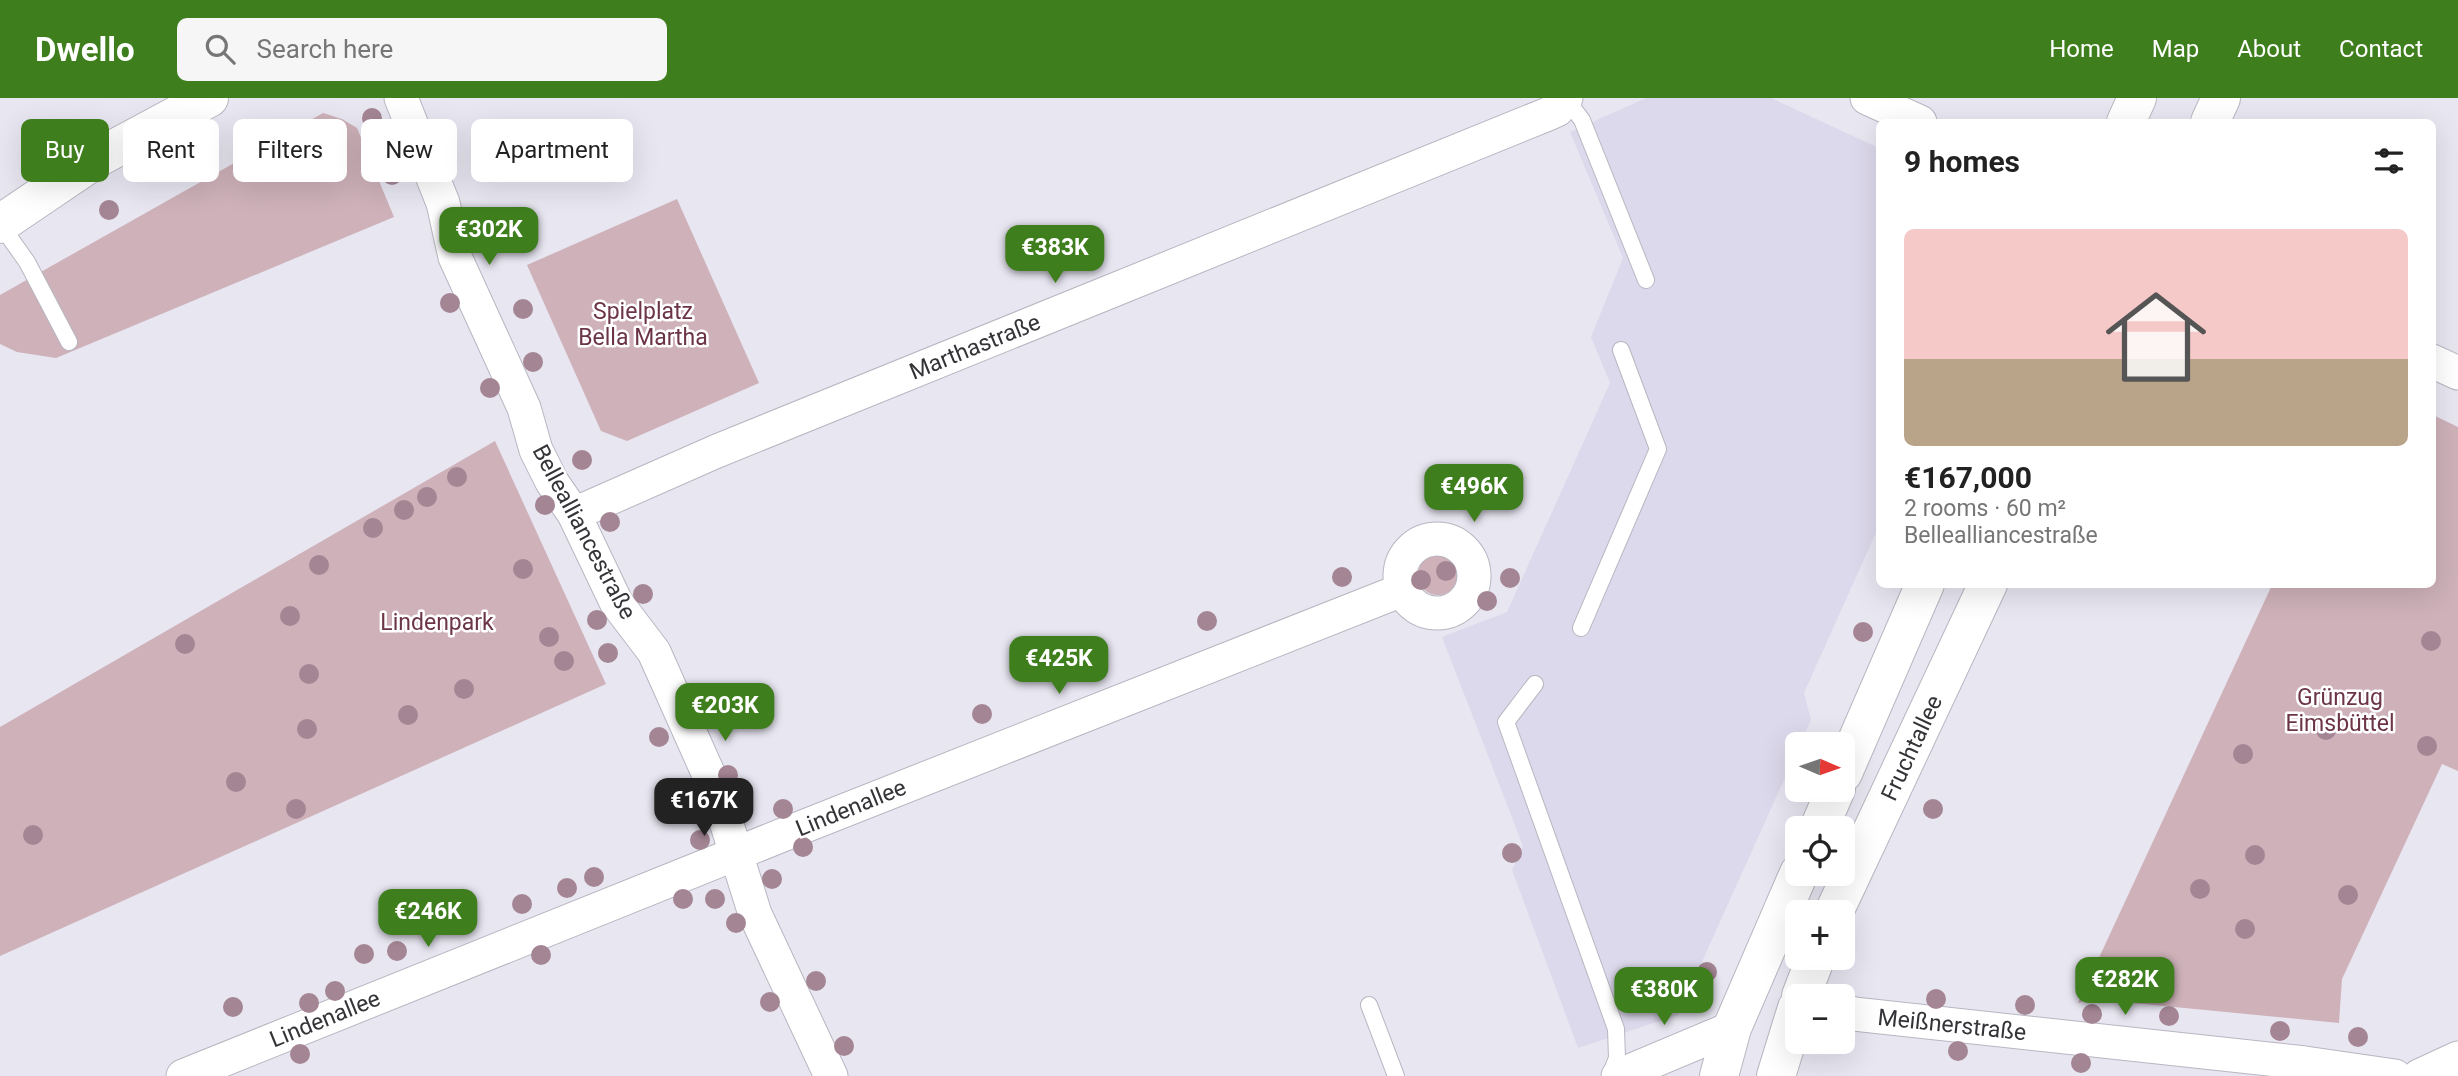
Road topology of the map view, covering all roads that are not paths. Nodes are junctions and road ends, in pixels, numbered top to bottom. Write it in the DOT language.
graph roads {
  1 [pos="401,98"];
  2 [pos="1566,98"];
  3 [pos="1867,98"];
  4 [pos="2137,98"];
  5 [pos="2221,98"];
  6 [pos="198,101"];
  7 [pos="1913,119"];
  8 [pos="2127,119"];
  9 [pos="2211,119"];
  10 [pos="0,224"];
  11 [pos="1646,280"];
  12 [pos="69,342"];
  13 [pos="1621,350"];
  14 [pos="2436,362"];
  15 [pos="2458,373"];
  16 [pos="574,514"];
  17 [pos="1922,588"];
  18 [pos="1987,588"];
  19 [pos="1402,590"];
  20 [pos="1581,628"];
  21 [pos="1535,684"];
  22 [pos="1855,745"];
  23 [pos="736,854"];
  24 [pos="1793,886"];
  25 [pos="1840,900"];
  26 [pos="1369,1005"];
  27 [pos="1855,1012"];
  28 [pos="1732,1028"];
  29 [pos="1785,1047"];
  30 [pos="2458,1058"];
  31 [pos="183,1076"];
  32 [pos="831,1076"];
  33 [pos="1396,1076"];
  34 [pos="1610,1076"];
  35 [pos="1618,1076"];
  36 [pos="1719,1076"];
  37 [pos="1776,1076"];
  38 [pos="2395,1076"];
  39 [pos="2420,1076"];
  1 -- 16 [label="street, Bellealliancestraße"];
  2 -- 11 [label="lane"];
  2 -- 16 [label="street, Marthastraße"];
  3 -- 7 [label="street"];
  4 -- 8 [label="main road"];
  5 -- 9 [label="main road"];
  6 -- 10 [label="main road"];
  10 -- 12 [label="lane"];
  13 -- 20 [label="lane"];
  14 -- 15 [label="street"];
  16 -- 23 [label="street, Bellealliancestraße"];
  17 -- 22 [label="main road"];
  18 -- 25 [label="main road, Fruchtallee"];
  19 -- 23 [label="street, Lindenallee"];
  21 -- 34 [label="lane"];
  23 -- 31 [label="street, Lindenallee"];
  23 -- 32 [label="street, Bellealliancestraße"];
  24 -- 28 [label="main road"];
  26 -- 33 [label="lane"];
  27 -- 38 [label="street, Meißnerstraße"];
  28 -- 35 [label="street"];
  28 -- 36 [label="main road"];
  29 -- 37 [label="main road"];
  30 -- 39 [label="street"];
}
